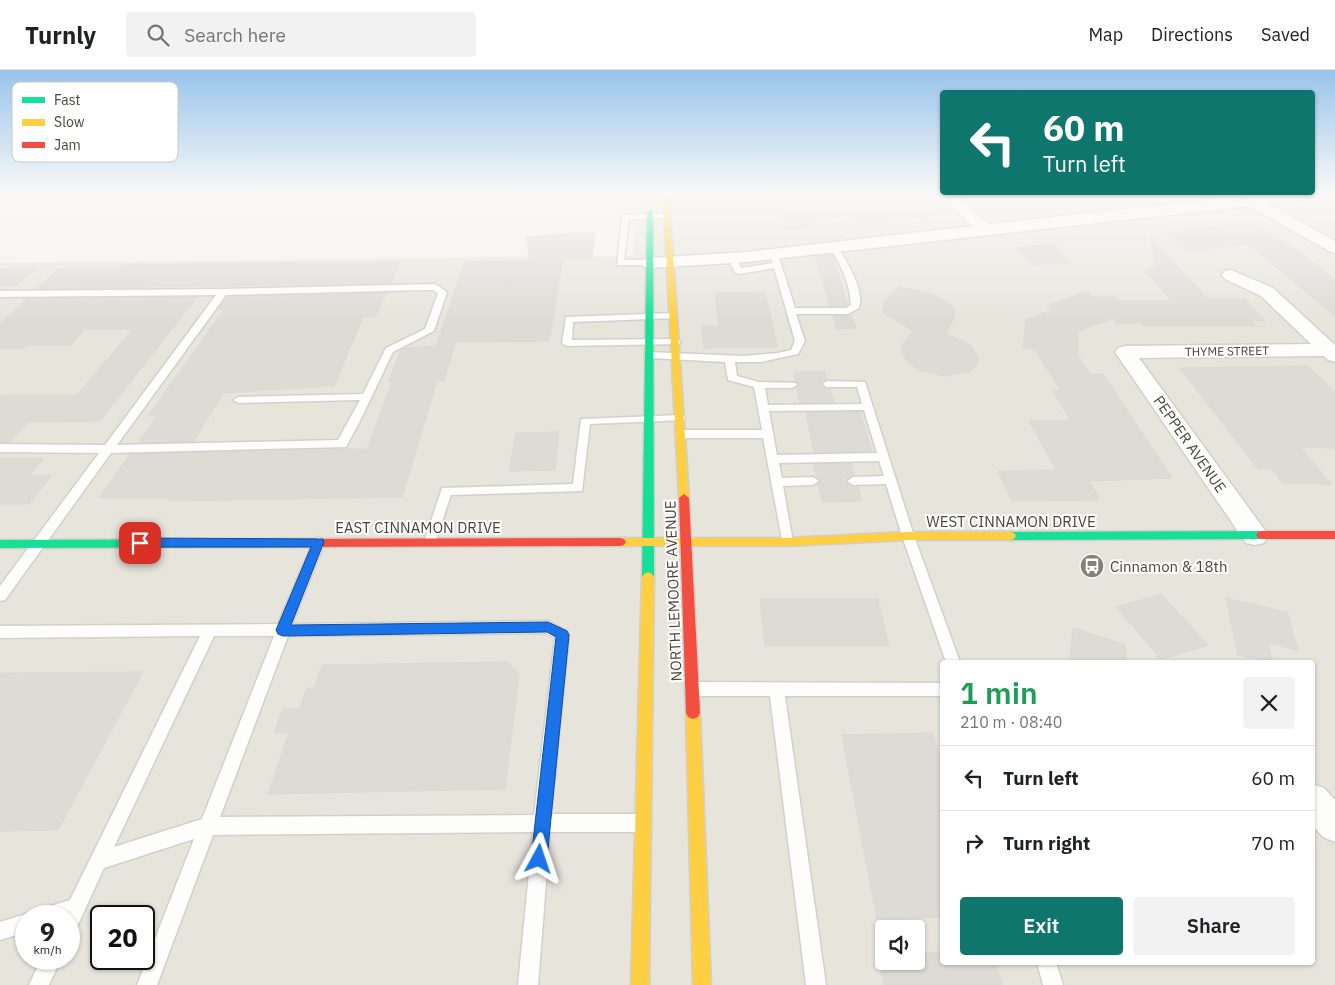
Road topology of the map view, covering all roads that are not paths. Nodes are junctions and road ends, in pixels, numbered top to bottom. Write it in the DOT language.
graph roads {
  1 [pos="623,238"];
  2 [pos="650,238"];
  3 [pos="668,238"];
  4 [pos="912,238"];
  5 [pos="1317,238"];
  6 [pos="833,247"];
  7 [pos="1335,248"];
  8 [pos="776,260"];
  9 [pos="670,262"];
  10 [pos="650,263"];
  11 [pos="1231,275"];
  12 [pos="223,292"];
  13 [pos="0,294"];
  14 [pos="791,311"];
  15 [pos="650,316"];
  16 [pos="674,316"];
  17 [pos="650,342"];
  18 [pos="676,342"];
  19 [pos="1125,352"];
  20 [pos="1332,353"];
  21 [pos="650,355"];
  22 [pos="676,355"];
  23 [pos="730,358"];
  24 [pos="827,384"];
  25 [pos="759,385"];
  26 [pos="792,385"];
  27 [pos="367,397"];
  28 [pos="238,400"];
  29 [pos="868,407"];
  30 [pos="763,408"];
  31 [pos="680,418"];
  32 [pos="650,419"];
  33 [pos="681,434"];
  34 [pos="768,434"];
  35 [pos="0,448"];
  36 [pos="106,448"];
  37 [pos="884,457"];
  38 [pos="772,459"];
  39 [pos="891,480"];
  40 [pos="813,481"];
  41 [pos="853,481"];
  42 [pos="776,482"];
  43 [pos="1335,535"];
  44 [pos="908,536"];
  45 [pos="1255,536"];
  46 [pos="319,542"];
  47 [pos="430,542"];
  48 [pos="649,542"];
  49 [pos="687,542"];
  50 [pos="786,542"];
  51 [pos="40,543"];
  52 [pos="0,544"];
  53 [pos="0,596"];
  54 [pos="283,630"];
  55 [pos="210,631"];
  56 [pos="0,632"];
  57 [pos="952,660"];
  58 [pos="692,689"];
  59 [pos="777,689"];
  60 [pos="940,689"];
  61 [pos="1315,803"];
  62 [pos="542,822"];
  63 [pos="642,823"];
  64 [pos="1335,825"];
  65 [pos="208,826"];
  66 [pos="98,861"];
  67 [pos="77,905"];
  68 [pos="15,926"];
  69 [pos="0,931"];
  70 [pos="1047,965"];
  71 [pos="46,970"];
  72 [pos="38,985"];
  73 [pos="148,985"];
  74 [pos="528,985"];
  75 [pos="640,985"];
  76 [pos="702,985"];
  77 [pos="816,985"];
  78 [pos="1053,985"];
  1 -- 10 [label="lane"];
  2 -- 10 [label="main road, NORTH LEMOORE AVENUE"];
  3 -- 9 [label="main road, NORTH LEMOORE AVENUE"];
  4 -- 6 [label="street"];
  5 -- 7 [label="street"];
  6 -- 8 [label="street"];
  6 -- 14 [label="lane"];
  8 -- 9 [label="street"];
  8 -- 14 [label="lane"];
  9 -- 10 [label="street"];
  9 -- 16 [label="main road, NORTH LEMOORE AVENUE"];
  10 -- 15 [label="main road, NORTH LEMOORE AVENUE"];
  11 -- 20 [label="street"];
  12 -- 13 [label="lane"];
  12 -- 27 [label="lane"];
  12 -- 36 [label="lane"];
  14 -- 23 [label="lane"];
  15 -- 16 [label="lane"];
  15 -- 17 [label="main road, NORTH LEMOORE AVENUE"];
  15 -- 17 [label="lane"];
  16 -- 18 [label="main road, NORTH LEMOORE AVENUE"];
  17 -- 18 [label="lane"];
  17 -- 21 [label="main road, NORTH LEMOORE AVENUE"];
  18 -- 22 [label="main road, NORTH LEMOORE AVENUE"];
  19 -- 20 [label="street, THYME STREET"];
  19 -- 45 [label="street, PEPPER AVENUE"];
  21 -- 22 [label="lane"];
  21 -- 32 [label="main road, NORTH LEMOORE AVENUE"];
  22 -- 23 [label="lane"];
  22 -- 31 [label="main road, NORTH LEMOORE AVENUE"];
  23 -- 25 [label="lane"];
  24 -- 29 [label="lane"];
  25 -- 26 [label="lane"];
  25 -- 30 [label="lane"];
  27 -- 28 [label="lane"];
  27 -- 36 [label="lane"];
  29 -- 30 [label="lane"];
  29 -- 37 [label="lane"];
  30 -- 34 [label="lane"];
  31 -- 32 [label="lane"];
  31 -- 33 [label="main road, NORTH LEMOORE AVENUE"];
  32 -- 47 [label="lane"];
  32 -- 48 [label="main road, NORTH LEMOORE AVENUE"];
  33 -- 34 [label="lane"];
  33 -- 49 [label="main road, NORTH LEMOORE AVENUE"];
  34 -- 38 [label="lane"];
  35 -- 36 [label="lane"];
  36 -- 51 [label="lane"];
  37 -- 38 [label="lane"];
  37 -- 39 [label="lane"];
  38 -- 42 [label="lane"];
  39 -- 41 [label="lane"];
  39 -- 44 [label="lane"];
  40 -- 42 [label="lane"];
  42 -- 50 [label="lane"];
  43 -- 45 [label="main road, WEST CINNAMON DRIVE"];
  44 -- 45 [label="main road, WEST CINNAMON DRIVE"];
  44 -- 50 [label="main road, WEST CINNAMON DRIVE"];
  44 -- 57 [label="lane"];
  46 -- 47 [label="main road, EAST CINNAMON DRIVE"];
  46 -- 51 [label="main road, EAST CINNAMON DRIVE"];
  46 -- 54 [label="lane"];
  47 -- 48 [label="main road, EAST CINNAMON DRIVE"];
  48 -- 49 [label="main road, EAST CINNAMON DRIVE"];
  48 -- 63 [label="main road, NORTH LEMOORE AVENUE"];
  49 -- 50 [label="main road, WEST CINNAMON DRIVE"];
  49 -- 58 [label="main road, NORTH LEMOORE AVENUE"];
  51 -- 52 [label="main road, EAST CINNAMON DRIVE"];
  51 -- 53 [label="lane"];
  54 -- 55 [label="lane"];
  54 -- 62 [label="lane"];
  54 -- 65 [label="lane"];
  55 -- 56 [label="lane"];
  55 -- 66 [label="lane"];
  58 -- 59 [label="lane"];
  58 -- 76 [label="main road, NORTH LEMOORE AVENUE"];
  59 -- 60 [label="lane"];
  59 -- 77 [label="lane"];
  61 -- 64 [label="street"];
  62 -- 63 [label="lane"];
  62 -- 65 [label="lane"];
  62 -- 74 [label="lane"];
  63 -- 75 [label="main road, NORTH LEMOORE AVENUE"];
  65 -- 66 [label="lane"];
  65 -- 73 [label="lane"];
  66 -- 67 [label="lane"];
  68 -- 69 [label="lane"];
  70 -- 78 [label="lane"];
  71 -- 72 [label="lane"];
}
